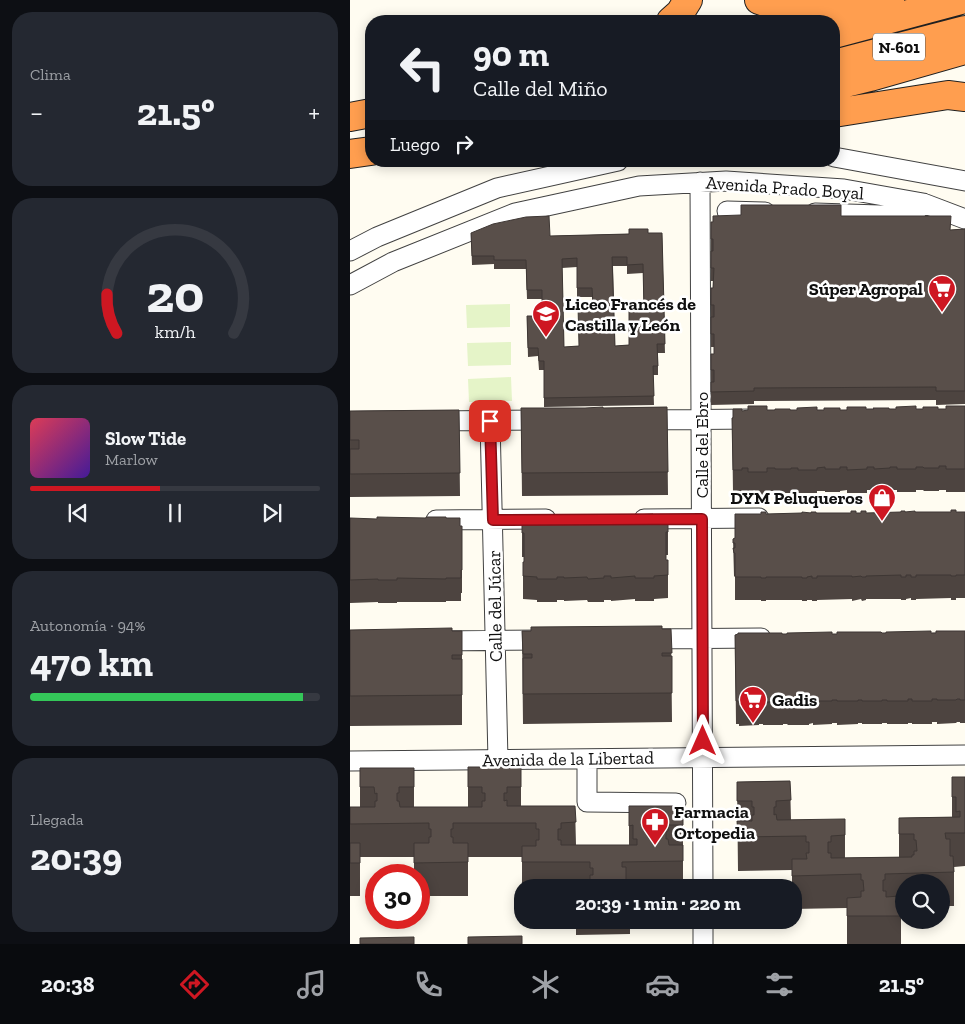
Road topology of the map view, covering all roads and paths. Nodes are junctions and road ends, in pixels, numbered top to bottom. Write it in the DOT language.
graph roads {
  1 [pos="688,0"];
  2 [pos="759,0"];
  3 [pos="890,0"];
  4 [pos="958,1"];
  5 [pos="677,15"];
  6 [pos="965,30"];
  7 [pos="840,32"];
  8 [pos="965,50"];
  9 [pos="840,62"];
  10 [pos="840,84"];
  11 [pos="965,97"];
  12 [pos="840,112"];
  13 [pos="365,114"];
  14 [pos="350,116"];
  15 [pos="365,151"];
  16 [pos="350,154"];
  17 [pos="840,158"];
  18 [pos="591,167"];
  19 [pos="726,181"];
  20 [pos="965,181"];
  21 [pos="700,182"];
  22 [pos="923,203"];
  23 [pos="965,219"];
  24 [pos="350,251"];
  25 [pos="350,285"];
  26 [pos="702,419"];
  27 [pos="778,419"];
  28 [pos="558,420"];
  29 [pos="627,420"];
  30 [pos="490,421"];
  31 [pos="416,422"];
  32 [pos="780,518"];
  33 [pos="560,519"];
  34 [pos="627,519"];
  35 [pos="702,519"];
  36 [pos="417,520"];
  37 [pos="493,520"];
  38 [pos="703,638"];
  39 [pos="780,638"];
  40 [pos="634,639"];
  41 [pos="496,640"];
  42 [pos="565,640"];
  43 [pos="418,641"];
  44 [pos="965,755"];
  45 [pos="703,758"];
  46 [pos="587,759"];
  47 [pos="498,760"];
  48 [pos="350,761"];
  49 [pos="676,803"];
  50 [pos="703,879"];
  51 [pos="703,929"];
  52 [pos="704,944"];
  1 -- 5 [label="highway"];
  2 -- 3 [label="highway"];
  4 -- 7 [label="highway, N-601"];
  6 -- 9 [label="highway, N-601"];
  8 -- 10 [label="highway"];
  11 -- 12 [label="highway"];
  13 -- 14 [label="highway"];
  15 -- 16 [label="highway"];
  17 -- 20 [label="street, Avenida Prado Boyal"];
  18 -- 24 [label="street"];
  19 -- 21 [label="street, Avenida Prado Boyal"];
  19 -- 22 [label="street, Avenida Prado Boyal"];
  19 -- 22 [label="street"];
  21 -- 25 [label="street, Avenida Prado Boyal"];
  21 -- 26 [label="street, Calle del Ebro"];
  22 -- 23 [label="street, Avenida Prado Boyal"];
  26 -- 27 [label="street"];
  26 -- 29 [label="street"];
  26 -- 35 [label="street, Calle del Ebro"];
  28 -- 30 [label="street"];
  30 -- 31 [label="street"];
  30 -- 37 [label="street, Calle del Júcar"];
  32 -- 35 [label="street"];
  33 -- 37 [label="street"];
  34 -- 35 [label="street"];
  35 -- 38 [label="street, Calle del Ebro"];
  36 -- 37 [label="street"];
  37 -- 41 [label="street, Calle del Júcar"];
  38 -- 39 [label="street"];
  38 -- 40 [label="street"];
  38 -- 45 [label="street, Calle del Ebro"];
  41 -- 42 [label="street"];
  41 -- 43 [label="street"];
  41 -- 47 [label="street, Calle del Júcar"];
  44 -- 45 [label="street, Avenida de la Libertad"];
  45 -- 46 [label="street, Avenida de la Libertad"];
  45 -- 50 [label="street, Calle del Ebro"];
  46 -- 47 [label="street, Avenida de la Libertad"];
  46 -- 49 [label="street"];
  47 -- 48 [label="street, Avenida de la Libertad"];
  51 -- 52 [label="street"];
}
